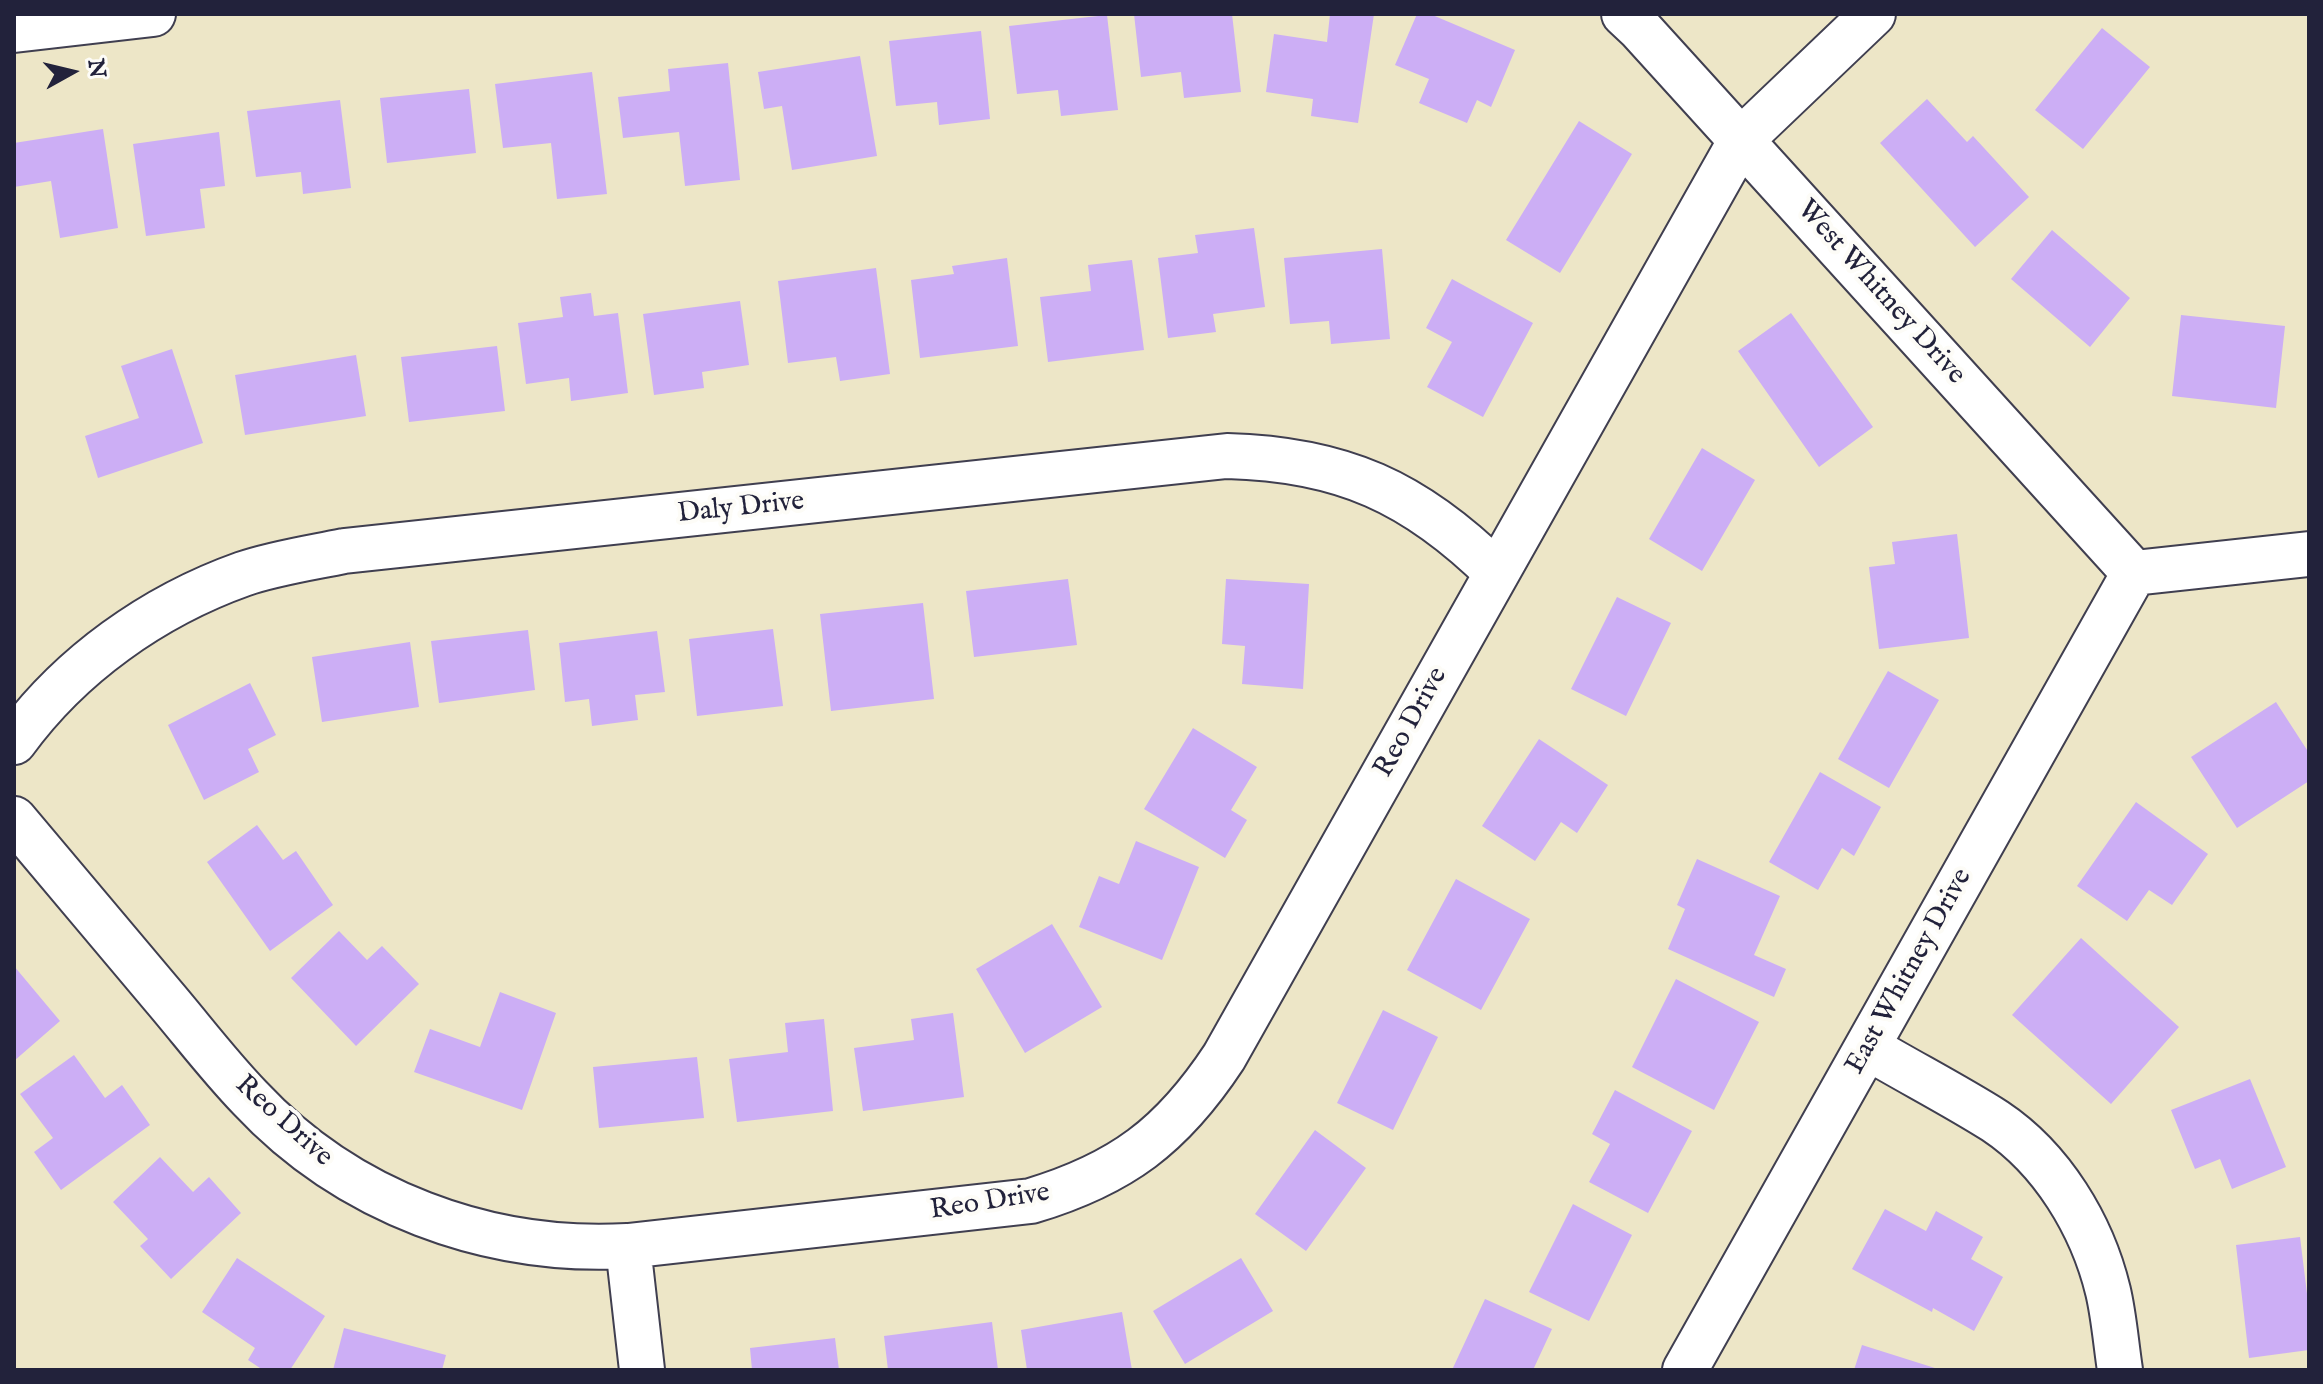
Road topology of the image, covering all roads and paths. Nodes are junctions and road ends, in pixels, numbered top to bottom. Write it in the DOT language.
graph roads {
  1 [pos="153,14"];
  2 [pos="1624,14"];
  3 [pos="1873,14"];
  4 [pos="14,30"];
  5 [pos="1741,140"];
  6 [pos="2309,554"];
  7 [pos="1497,573"];
  8 [pos="2134,573"];
  9 [pos="14,742"];
  10 [pos="14,819"];
  11 [pos="1867,1047"];
  12 [pos="628,1246"];
  13 [pos="642,1370"];
  14 [pos="1685,1370"];
  15 [pos="2120,1370"];
  1 -- 4 [label="street"];
  2 -- 5 [label="street, West Whitney Drive"];
  3 -- 5 [label="street, Reo Drive"];
  5 -- 7 [label="street, Reo Drive"];
  5 -- 8 [label="street, West Whitney Drive"];
  6 -- 8 [label="street"];
  7 -- 9 [label="street, Daly Drive"];
  7 -- 12 [label="street, Reo Drive"];
  8 -- 11 [label="street, East Whitney Drive"];
  10 -- 12 [label="street, Reo Drive"];
  11 -- 14 [label="street, East Whitney Drive"];
  11 -- 15 [label="street"];
  12 -- 13 [label="street"];
}
